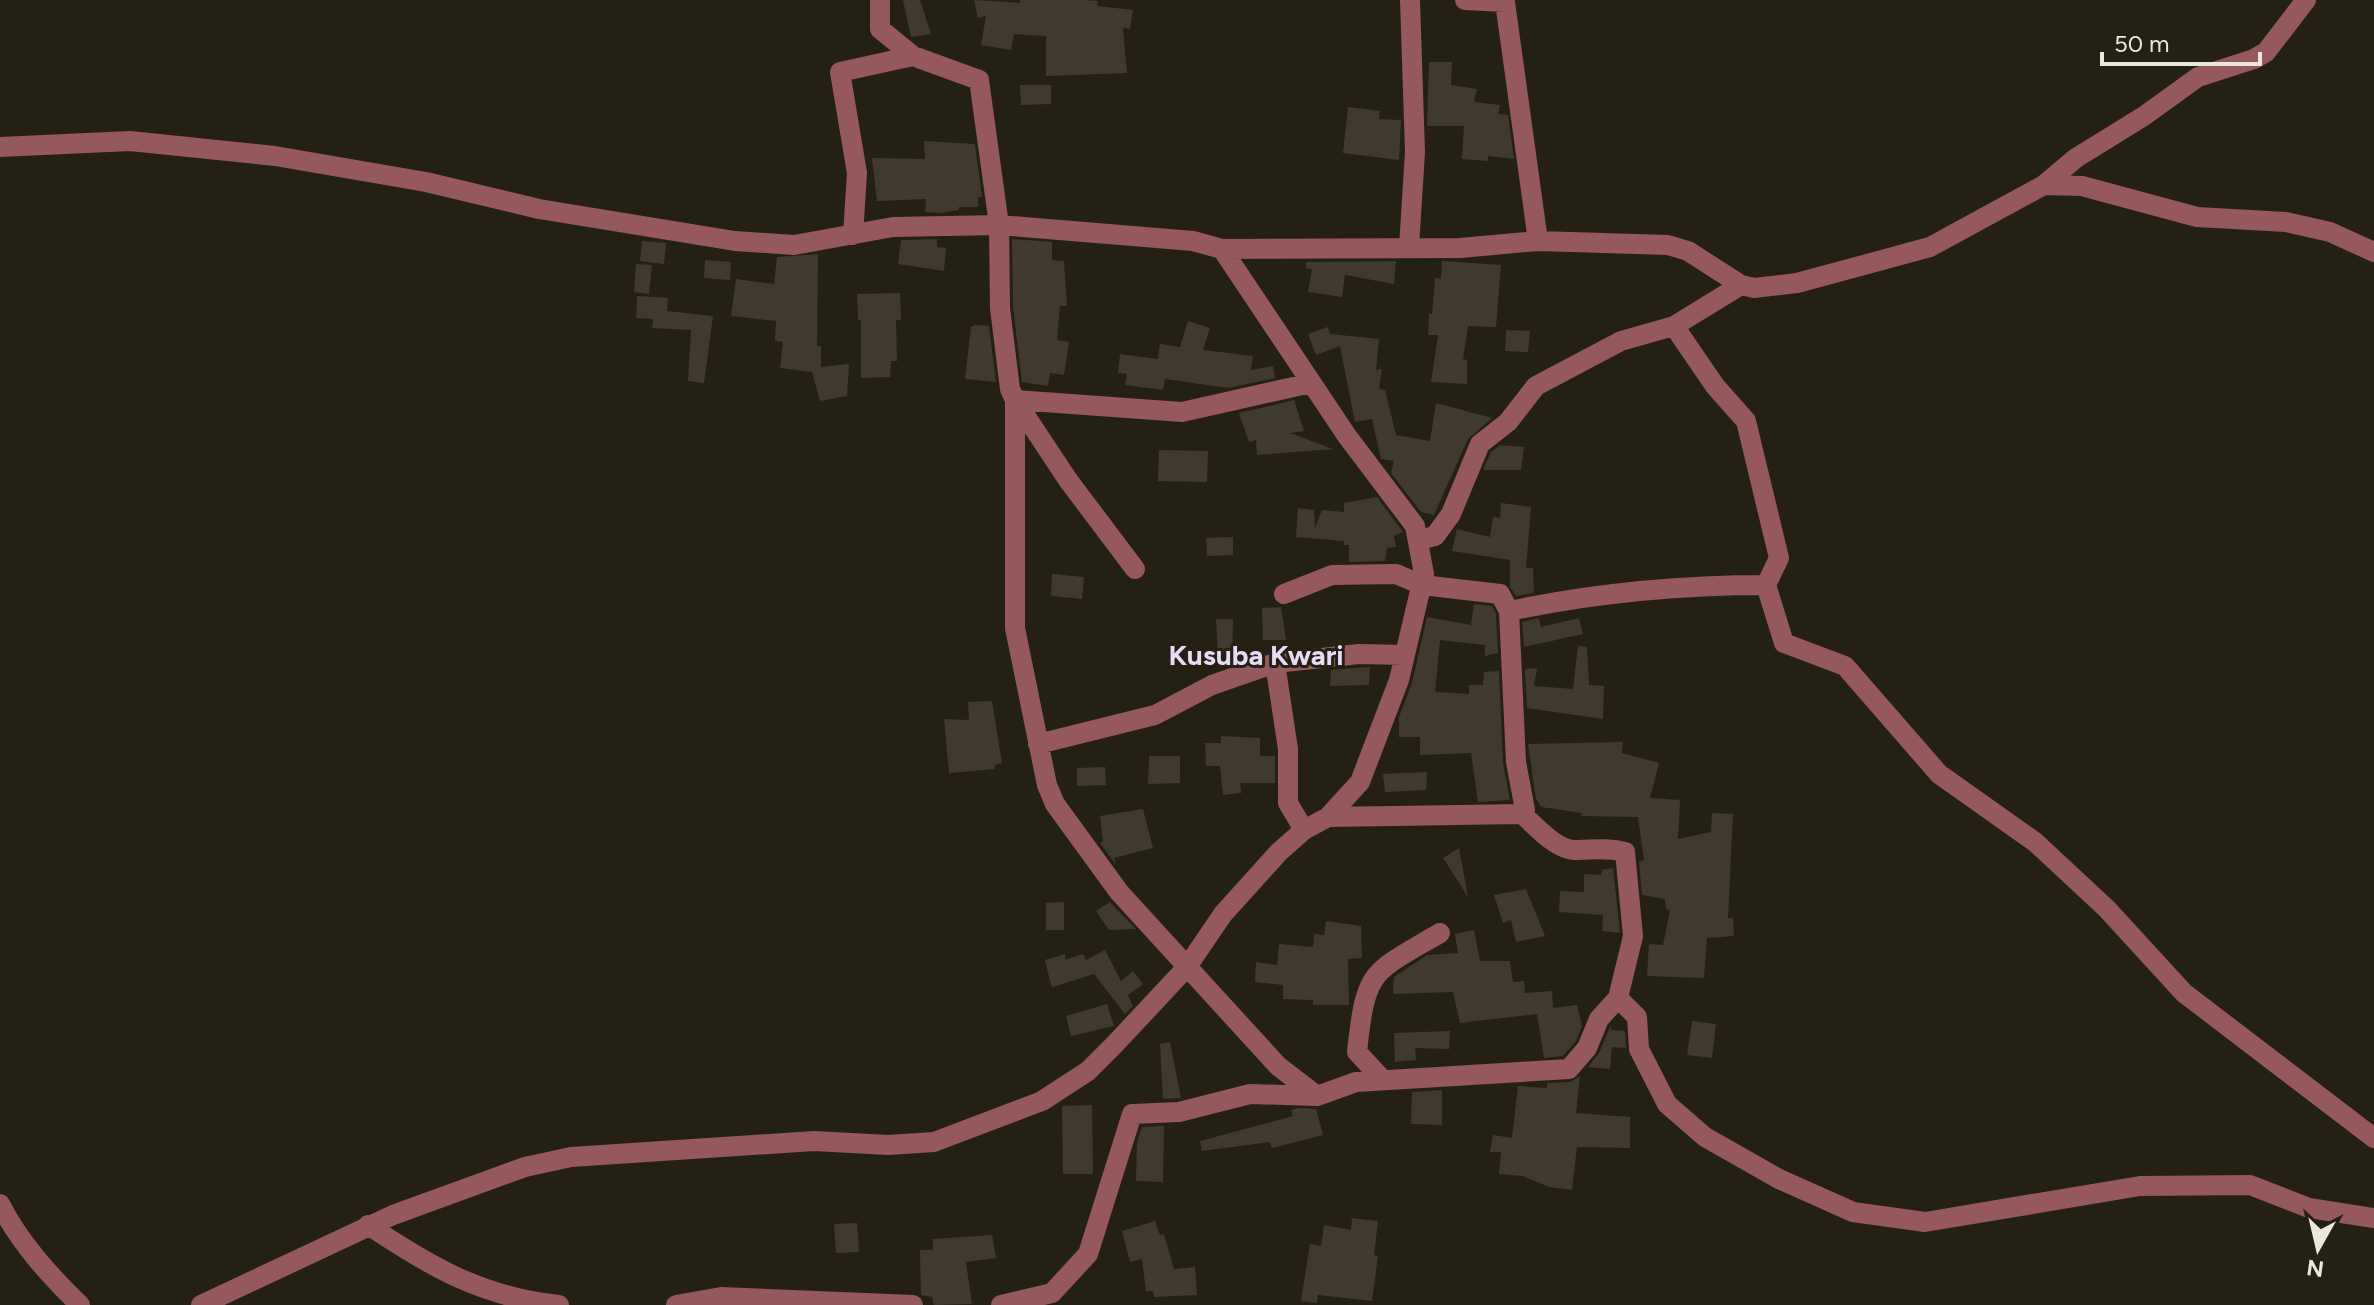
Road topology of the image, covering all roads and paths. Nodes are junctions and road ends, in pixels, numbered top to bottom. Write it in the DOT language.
graph roads {
  1 [pos="880,0"];
  2 [pos="1410,0"];
  3 [pos="1465,0"];
  4 [pos="2306,0"];
  5 [pos="913,56"];
  6 [pos="0,147"];
  7 [pos="2044,185"];
  8 [pos="999,225"];
  9 [pos="853,235"];
  10 [pos="1538,241"];
  11 [pos="1409,247"];
  12 [pos="1222,249"];
  13 [pos="2374,252"];
  14 [pos="1741,285"];
  15 [pos="1674,326"];
  16 [pos="1311,383"];
  17 [pos="1015,400"];
  18 [pos="1419,540"];
  19 [pos="1135,569"];
  20 [pos="1422,585"];
  21 [pos="1766,585"];
  22 [pos="1284,594"];
  23 [pos="1509,611"];
  24 [pos="1405,655"];
  25 [pos="1275,663"];
  26 [pos="1038,744"];
  27 [pos="1522,814"];
  28 [pos="1328,817"];
  29 [pos="1304,830"];
  30 [pos="1440,933"];
  31 [pos="1187,967"];
  32 [pos="1618,998"];
  33 [pos="1383,1080"];
  34 [pos="1317,1096"];
  35 [pos="2374,1138"];
  36 [pos="0,1204"];
  37 [pos="2374,1218"];
  38 [pos="368,1225"];
  39 [pos="80,1305"];
  40 [pos="201,1305"];
  41 [pos="559,1305"];
  42 [pos="676,1305"];
  43 [pos="913,1305"];
  44 [pos="1001,1305"];
  1 -- 5 [label="street"];
  2 -- 11 [label="street"];
  3 -- 10 [label="street"];
  4 -- 7 [label="street"];
  5 -- 8 [label="street"];
  5 -- 9 [label="street"];
  6 -- 9 [label="street"];
  7 -- 13 [label="street"];
  7 -- 14 [label="street"];
  8 -- 9 [label="street"];
  8 -- 12 [label="street"];
  8 -- 17 [label="street"];
  10 -- 11 [label="street"];
  10 -- 14 [label="street"];
  11 -- 12 [label="street"];
  12 -- 16 [label="street"];
  14 -- 15 [label="street"];
  15 -- 18 [label="street"];
  15 -- 21 [label="street"];
  16 -- 17 [label="street"];
  16 -- 18 [label="street"];
  17 -- 19 [label="street"];
  17 -- 26 [label="street"];
  18 -- 20 [label="street"];
  20 -- 22 [label="street"];
  20 -- 23 [label="street"];
  20 -- 24 [label="street"];
  21 -- 23 [label="street"];
  21 -- 35 [label="street"];
  23 -- 27 [label="street"];
  24 -- 25 [label="street"];
  24 -- 28 [label="street"];
  25 -- 26 [label="street"];
  25 -- 29 [label="street"];
  26 -- 31 [label="street"];
  27 -- 28 [label="street"];
  27 -- 32 [label="street"];
  28 -- 29 [label="street"];
  29 -- 31 [label="street"];
  30 -- 33 [label="street"];
  31 -- 34 [label="street"];
  31 -- 38 [label="street"];
  32 -- 33 [label="street"];
  32 -- 37 [label="street"];
  33 -- 34 [label="street"];
  34 -- 44 [label="street"];
  36 -- 39 [label="street"];
  38 -- 40 [label="street"];
  38 -- 41 [label="street"];
  42 -- 43 [label="street"];
}
